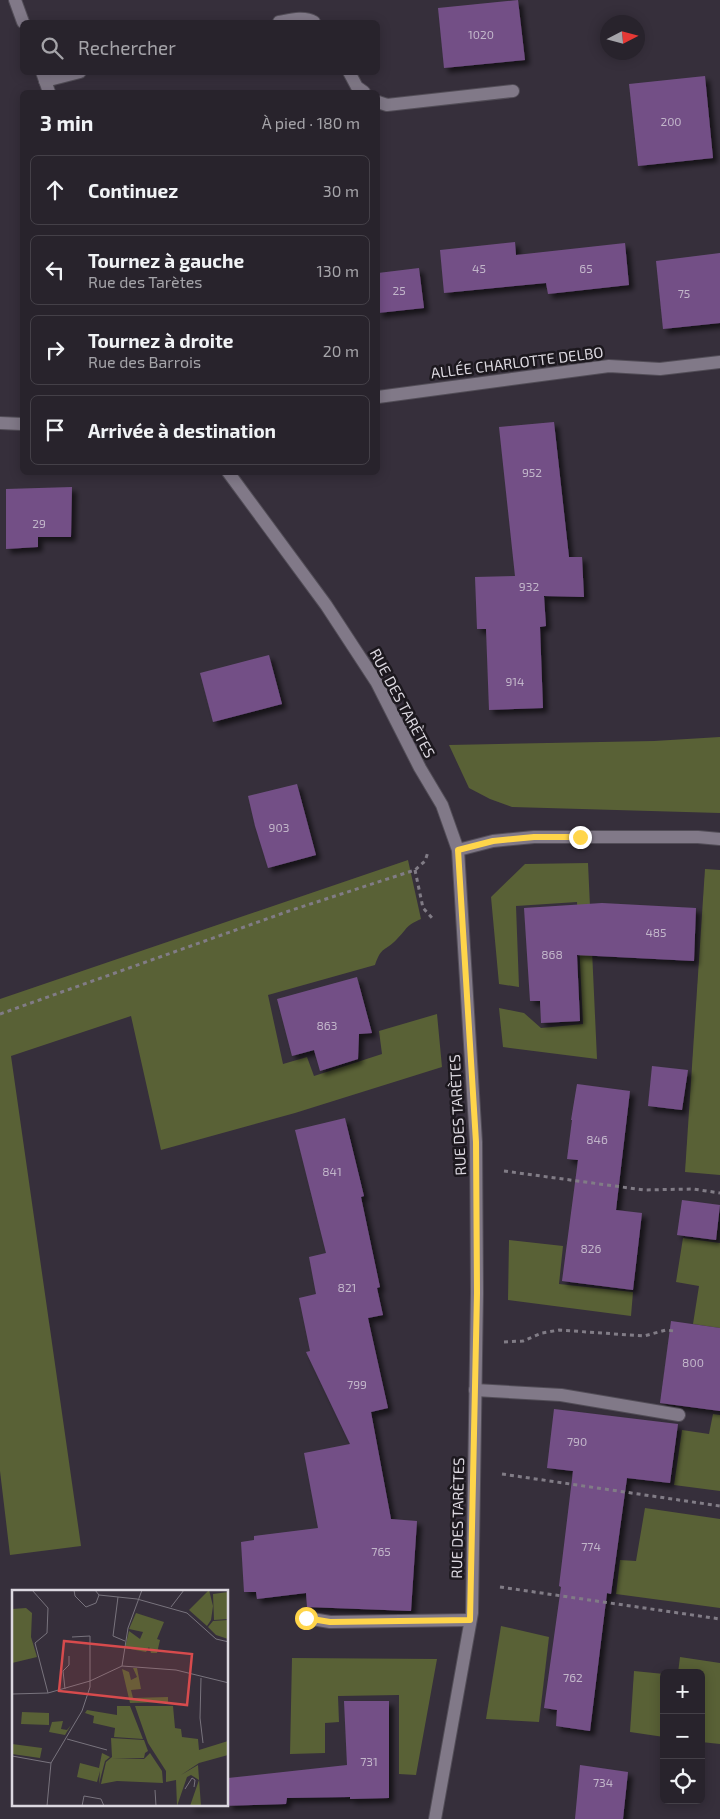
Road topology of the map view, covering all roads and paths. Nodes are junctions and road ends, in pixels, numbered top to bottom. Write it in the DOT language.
graph roads {
  1 [pos="15,0"];
  2 [pos="22,20"];
  3 [pos="288,20"];
  4 [pos="312,20"];
  5 [pos="70,75"];
  6 [pos="351,75"];
  7 [pos="45,82"];
  8 [pos="362,90"];
  9 [pos="513,90"];
  10 [pos="380,103"];
  11 [pos="720,362"];
  12 [pos="380,397"];
  13 [pos="0,423"];
  14 [pos="20,424"];
  15 [pos="230,475"];
  16 [pos="720,840"];
  17 [pos="458,850"];
  18 [pos="415,870"];
  19 [pos="0,1014"];
  20 [pos="498,1170"];
  21 [pos="720,1193"];
  22 [pos="674,1331"];
  23 [pos="476,1341"];
  24 [pos="475,1390"];
  25 [pos="680,1415"];
  26 [pos="474,1472"];
  27 [pos="720,1506"];
  28 [pos="472,1582"];
  29 [pos="306,1618"];
  30 [pos="720,1619"];
  31 [pos="470,1620"];
  32 [pos="435,1819"];
  1 -- 2 [label="street"];
  3 -- 4 [label="street"];
  5 -- 7 [label="street"];
  6 -- 8 [label="street"];
  9 -- 10 [label="street"];
  11 -- 12 [label="street, ALLÉE CHARLOTTE DELBO"];
  13 -- 14 [label="street"];
  15 -- 17 [label="street, RUE DES TARÈTES"];
  16 -- 17 [label="street"];
  17 -- 23 [label="street, RUE DES TARÈTES"];
  18 -- 19 [label="path"];
  20 -- 21 [label="path"];
  22 -- 23 [label="path"];
  23 -- 24 [label="street, RUE DES TARÈTES"];
  24 -- 25 [label="street"];
  24 -- 26 [label="street, RUE DES TARÈTES"];
  26 -- 27 [label="path"];
  26 -- 28 [label="street, RUE DES TARÈTES"];
  28 -- 30 [label="path"];
  28 -- 31 [label="street, RUE DES TARÈTES"];
  29 -- 31 [label="street"];
  31 -- 32 [label="street, RUE DES TARÈTES"];
}
